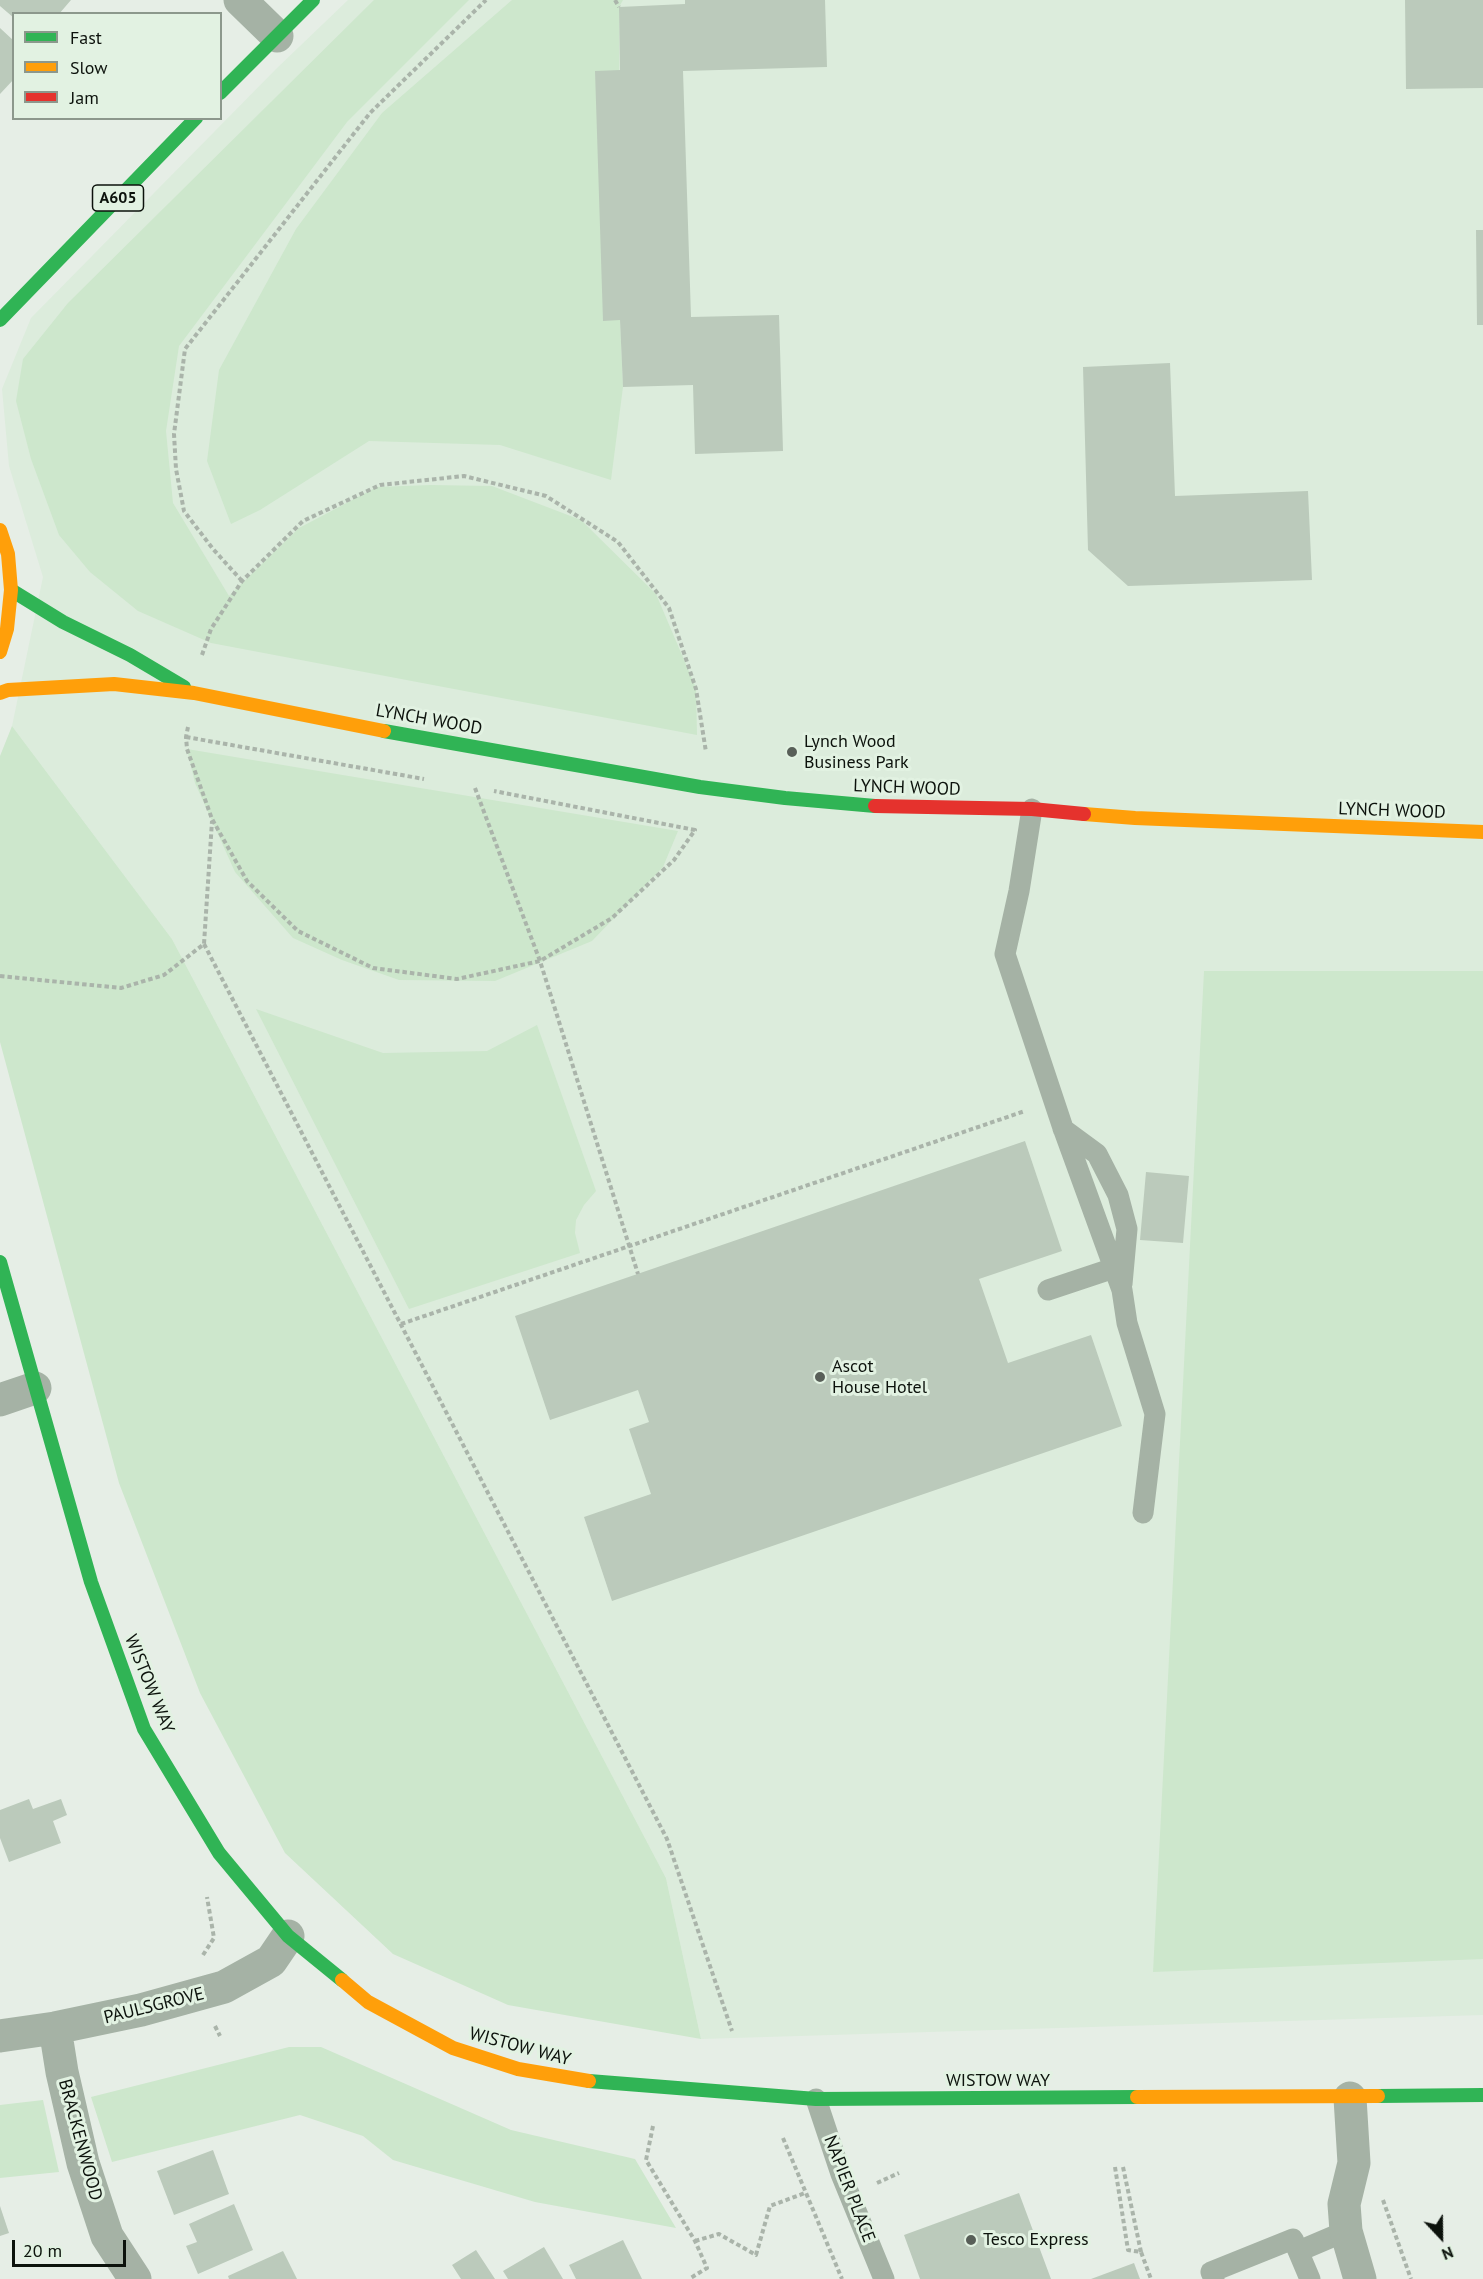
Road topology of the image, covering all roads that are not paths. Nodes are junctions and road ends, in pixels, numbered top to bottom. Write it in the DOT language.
graph roads {
  1 [pos="240,0"];
  2 [pos="313,0"];
  3 [pos="277,36"];
  4 [pos="222,91"];
  5 [pos="194,120"];
  6 [pos="1,317"];
  7 [pos="0,530"];
  8 [pos="11,590"];
  9 [pos="0,652"];
  10 [pos="0,693"];
  11 [pos="194,693"];
  12 [pos="1032,808"];
  13 [pos="1483,832"];
  14 [pos="1063,1128"];
  15 [pos="0,1262"];
  16 [pos="1114,1268"];
  17 [pos="1048,1290"];
  18 [pos="1122,1290"];
  19 [pos="35,1388"];
  20 [pos="0,1400"];
  21 [pos="1143,1512"];
  22 [pos="288,1936"];
  23 [pos="55,2028"];
  24 [pos="0,2036"];
  25 [pos="1483,2095"];
  26 [pos="1350,2098"];
  27 [pos="816,2099"];
  28 [pos="1346,2231"];
  29 [pos="1299,2251"];
  30 [pos="135,2279"];
  31 [pos="884,2279"];
  32 [pos="1214,2279"];
  33 [pos="1310,2279"];
  34 [pos="1360,2279"];
  1 -- 3 [label="street"];
  2 -- 3 [label="street"];
  3 -- 4 [label="street"];
  5 -- 6 [label="street, A605"];
  7 -- 8 [label="street"];
  8 -- 9 [label="street"];
  8 -- 11 [label="street, LYNCH WOOD"];
  10 -- 11 [label="street, LYNCH WOOD"];
  11 -- 12 [label="street, LYNCH WOOD"];
  12 -- 13 [label="street, LYNCH WOOD"];
  12 -- 14 [label="lane"];
  14 -- 16 [label="lane"];
  14 -- 18 [label="lane"];
  15 -- 19 [label="street, WISTOW WAY"];
  16 -- 17 [label="lane"];
  16 -- 18 [label="lane"];
  18 -- 21 [label="lane"];
  19 -- 20 [label="street"];
  19 -- 22 [label="street, WISTOW WAY"];
  22 -- 23 [label="street, PAULSGROVE"];
  22 -- 27 [label="street, WISTOW WAY"];
  23 -- 24 [label="street, PAULSGROVE"];
  23 -- 30 [label="street, BRACKENWOOD"];
  25 -- 26 [label="street, WISTOW WAY"];
  26 -- 27 [label="street, WISTOW WAY"];
  26 -- 28 [label="street"];
  27 -- 31 [label="lane, NAPIER PLACE"];
  28 -- 29 [label="lane"];
  28 -- 34 [label="street"];
  29 -- 32 [label="lane"];
  29 -- 33 [label="lane"];
}
